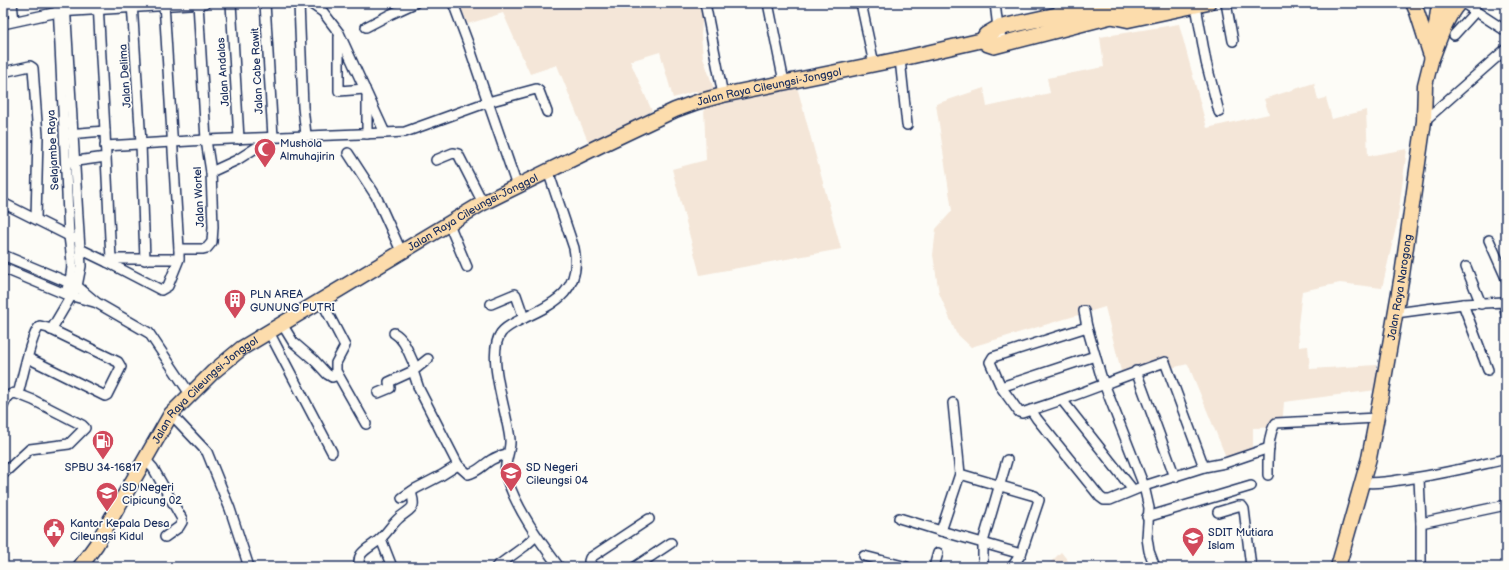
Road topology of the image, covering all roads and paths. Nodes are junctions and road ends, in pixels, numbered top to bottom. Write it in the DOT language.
graph roads {
  1 [pos="12,3"];
  2 [pos="198,3"];
  3 [pos="205,3"];
  4 [pos="231,3"];
  5 [pos="265,3"];
  6 [pos="299,3"];
  7 [pos="310,3"];
  8 [pos="415,3"];
  9 [pos="453,3"];
  10 [pos="706,3"];
  11 [pos="768,3"];
  12 [pos="861,3"];
  13 [pos="995,3"];
  14 [pos="1162,3"];
  15 [pos="1226,3"];
  16 [pos="1413,3"];
  17 [pos="1439,3"];
  18 [pos="1458,3"];
  19 [pos="1463,3"];
  20 [pos="164,4"];
  21 [pos="1202,4"];
  22 [pos="132,5"];
  23 [pos="98,7"];
  24 [pos="1108,7"];
  25 [pos="62,8"];
  26 [pos="1059,9"];
  27 [pos="1476,11"];
  28 [pos="14,21"];
  29 [pos="3,24"];
  30 [pos="366,27"];
  31 [pos="998,28"];
  32 [pos="1506,31"];
  33 [pos="339,33"];
  34 [pos="1454,34"];
  35 [pos="983,40"];
  36 [pos="1233,41"];
  37 [pos="1003,44"];
  38 [pos="1506,49"];
  39 [pos="1432,57"];
  40 [pos="900,59"];
  41 [pos="874,64"];
  42 [pos="3,72"];
  43 [pos="784,82"];
  44 [pos="366,90"];
  45 [pos="723,95"];
  46 [pos="488,102"];
  47 [pos="546,112"];
  48 [pos="1219,112"];
  49 [pos="1424,121"];
  50 [pos="908,125"];
  51 [pos="104,130"];
  52 [pos="385,133"];
  53 [pos="68,134"];
  54 [pos="368,134"];
  55 [pos="306,136"];
  56 [pos="273,137"];
  57 [pos="239,139"];
  58 [pos="206,140"];
  59 [pos="173,142"];
  60 [pos="141,143"];
  61 [pos="106,146"];
  62 [pos="348,153"];
  63 [pos="106,157"];
  64 [pos="436,160"];
  65 [pos="70,162"];
  66 [pos="211,172"];
  67 [pos="548,172"];
  68 [pos="517,186"];
  69 [pos="3,203"];
  70 [pos="483,203"];
  71 [pos="36,219"];
  72 [pos="449,224"];
  73 [pos="69,236"];
  74 [pos="1490,240"];
  75 [pos="79,245"];
  76 [pos="179,249"];
  77 [pos="401,252"];
  78 [pos="3,255"];
  79 [pos="179,259"];
  80 [pos="109,260"];
  81 [pos="145,260"];
  82 [pos="467,267"];
  83 [pos="1466,267"];
  84 [pos="3,268"];
  85 [pos="1506,278"];
  86 [pos="73,285"];
  87 [pos="68,295"];
  88 [pos="321,300"];
  89 [pos="97,302"];
  90 [pos="1505,302"];
  91 [pos="491,304"];
  92 [pos="1463,304"];
  93 [pos="1481,304"];
  94 [pos="1084,311"];
  95 [pos="1396,313"];
  96 [pos="1506,314"];
  97 [pos="524,318"];
  98 [pos="282,324"];
  99 [pos="1087,326"];
  100 [pos="51,330"];
  101 [pos="269,332"];
  102 [pos="394,333"];
  103 [pos="1095,356"];
  104 [pos="28,358"];
  105 [pos="428,359"];
  106 [pos="1488,370"];
  107 [pos="413,371"];
  108 [pos="1136,371"];
  109 [pos="338,375"];
  110 [pos="1104,384"];
  111 [pos="1001,387"];
  112 [pos="378,393"];
  113 [pos="18,394"];
  114 [pos="190,394"];
  115 [pos="1062,400"];
  116 [pos="952,403"];
  117 [pos="3,406"];
  118 [pos="1031,410"];
  119 [pos="171,414"];
  120 [pos="1377,418"];
  121 [pos="366,424"];
  122 [pos="1269,448"];
  123 [pos="332,452"];
  124 [pos="507,454"];
  125 [pos="145,459"];
  126 [pos="1506,459"];
  127 [pos="1007,460"];
  128 [pos="458,465"];
  129 [pos="1204,467"];
  130 [pos="3,474"];
  131 [pos="960,474"];
  132 [pos="1268,475"];
  133 [pos="1175,477"];
  134 [pos="1419,478"];
  135 [pos="1362,482"];
  136 [pos="1000,486"];
  137 [pos="1144,486"];
  138 [pos="1251,486"];
  139 [pos="1133,490"];
  140 [pos="411,492"];
  141 [pos="402,498"];
  142 [pos="1506,506"];
  143 [pos="1218,512"];
  144 [pos="1148,517"];
  145 [pos="899,518"];
  146 [pos="649,519"];
  147 [pos="1421,523"];
  148 [pos="941,530"];
  149 [pos="536,536"];
  150 [pos="165,537"];
  151 [pos="381,539"];
  152 [pos="983,542"];
  153 [pos="671,543"];
  154 [pos="938,553"];
  155 [pos="1021,554"];
  156 [pos="864,556"];
  157 [pos="1421,563"];
  158 [pos="82,566"];
  159 [pos="249,567"];
  160 [pos="360,567"];
  161 [pos="392,567"];
  162 [pos="496,567"];
  163 [pos="559,567"];
  164 [pos="593,567"];
  165 [pos="634,567"];
  166 [pos="907,567"];
  167 [pos="934,567"];
  168 [pos="983,567"];
  169 [pos="1012,567"];
  170 [pos="1155,567"];
  171 [pos="1251,567"];
  172 [pos="1338,567"];
  1 -- 28 [label="street"];
  2 -- 3 [label="street"];
  2 -- 20 [label="street"];
  2 -- 58 [label="street, Jalan Wortel"];
  4 -- 57 [label="street, Jalan Andalas"];
  5 -- 56 [label="street, Jalan Cabe Rawit"];
  6 -- 55 [label="street"];
  7 -- 33 [label="street"];
  8 -- 30 [label="street"];
  9 -- 46 [label="street"];
  10 -- 45 [label="street"];
  11 -- 43 [label="street"];
  12 -- 41 [label="street"];
  13 -- 31 [label="street"];
  14 -- 24 [label="highway, Jalan Raya Cileungsi-Jonggol"];
  15 -- 36 [label="street"];
  16 -- 39 [label="main road"];
  17 -- 39 [label="main road, Jalan Raya Narogong"];
  18 -- 39 [label="highway"];
  19 -- 27 [label="street"];
  20 -- 22 [label="street"];
  20 -- 59 [label="street"];
  21 -- 24 [label="main road, Jalan Raya Cileungsi-Jonggol"];
  21 -- 48 [label="street"];
  22 -- 23 [label="street"];
  22 -- 60 [label="street, Jalan Delima"];
  23 -- 25 [label="street"];
  23 -- 51 [label="street"];
  24 -- 26 [label="highway, Jalan Raya Cileungsi-Jonggol"];
  24 -- 37 [label="highway, Jalan Raya Cileungsi-Jonggol"];
  25 -- 28 [label="street"];
  25 -- 53 [label="street, Selajambe Raya"];
  26 -- 31 [label="highway, Jalan Raya Cileungsi-Jonggol"];
  27 -- 32 [label="street"];
  27 -- 34 [label="street"];
  28 -- 29 [label="street"];
  31 -- 35 [label="highway, Jalan Raya Cileungsi-Jonggol"];
  31 -- 37 [label="street"];
  33 -- 44 [label="street"];
  33 -- 44 [label="street"];
  35 -- 37 [label="highway, Jalan Raya Cileungsi-Jonggol"];
  35 -- 40 [label="main road, Jalan Raya Cileungsi-Jonggol"];
  38 -- 49 [label="street"];
  39 -- 49 [label="main road, Jalan Raya Narogong"];
  40 -- 41 [label="main road, Jalan Raya Cileungsi-Jonggol"];
  40 -- 50 [label="street"];
  41 -- 43 [label="main road, Jalan Raya Cileungsi-Jonggol"];
  42 -- 71 [label="street"];
  43 -- 45 [label="main road, Jalan Raya Cileungsi-Jonggol"];
  44 -- 52 [label="street"];
  44 -- 54 [label="street"];
  45 -- 67 [label="main road, Jalan Raya Cileungsi-Jonggol"];
  46 -- 47 [label="street"];
  46 -- 52 [label="street"];
  46 -- 68 [label="street"];
  49 -- 95 [label="main road, Jalan Raya Narogong"];
  51 -- 53 [label="street"];
  51 -- 61 [label="street"];
  52 -- 54 [label="street"];
  53 -- 65 [label="street, Selajambe Raya"];
  54 -- 55 [label="street"];
  55 -- 56 [label="street"];
  56 -- 57 [label="street"];
  56 -- 66 [label="street"];
  57 -- 58 [label="street"];
  58 -- 59 [label="street"];
  58 -- 66 [label="street, Jalan Wortel"];
  59 -- 60 [label="street"];
  59 -- 76 [label="street"];
  60 -- 61 [label="street"];
  60 -- 81 [label="street, Jalan Delima"];
  61 -- 63 [label="street"];
  62 -- 77 [label="street"];
  63 -- 65 [label="street"];
  63 -- 80 [label="street"];
  64 -- 70 [label="street"];
  65 -- 73 [label="street, Selajambe Raya"];
  65 -- 75 [label="street"];
  66 -- 76 [label="street, Jalan Wortel"];
  67 -- 68 [label="main road, Jalan Raya Cileungsi-Jonggol"];
  67 -- 97 [label="street"];
  68 -- 70 [label="main road, Jalan Raya Cileungsi-Jonggol"];
  69 -- 71 [label="street"];
  70 -- 72 [label="main road, Jalan Raya Cileungsi-Jonggol"];
  71 -- 73 [label="street"];
  72 -- 77 [label="main road, Jalan Raya Cileungsi-Jonggol"];
  72 -- 82 [label="street"];
  73 -- 75 [label="street"];
  73 -- 86 [label="street, Selajambe Raya"];
  74 -- 85 [label="street"];
  75 -- 80 [label="street"];
  75 -- 86 [label="street"];
  76 -- 79 [label="street"];
  77 -- 88 [label="main road, Jalan Raya Cileungsi-Jonggol"];
  78 -- 86 [label="street"];
  79 -- 80 [label="street"];
  79 -- 81 [label="street"];
  80 -- 81 [label="street"];
  83 -- 93 [label="street"];
  84 -- 87 [label="street"];
  86 -- 87 [label="street, Selajambe Raya"];
  86 -- 89 [label="street"];
  87 -- 89 [label="street"];
  87 -- 100 [label="street, Selajambe Raya"];
  88 -- 98 [label="main road, Jalan Raya Cileungsi-Jonggol"];
  88 -- 109 [label="street"];
  89 -- 114 [label="street"];
  90 -- 93 [label="street"];
  90 -- 96 [label="street"];
  91 -- 97 [label="street"];
  92 -- 93 [label="street"];
  92 -- 95 [label="street"];
  92 -- 106 [label="street"];
  94 -- 99 [label="street"];
  95 -- 120 [label="main road, Jalan Raya Narogong"];
  97 -- 124 [label="street"];
  98 -- 101 [label="main road, Jalan Raya Cileungsi-Jonggol"];
  98 -- 109 [label="street"];
  99 -- 103 [label="street"];
  99 -- 111 [label="street"];
  100 -- 104 [label="street"];
  100 -- 104 [label="street"];
  101 -- 114 [label="main road, Jalan Raya Cileungsi-Jonggol"];
  101 -- 123 [label="street"];
  102 -- 107 [label="street"];
  103 -- 110 [label="street"];
  103 -- 111 [label="street"];
  104 -- 113 [label="street"];
  105 -- 107 [label="street"];
  107 -- 112 [label="street"];
  107 -- 128 [label="street"];
  108 -- 110 [label="street"];
  108 -- 129 [label="street"];
  108 -- 133 [label="street"];
  109 -- 121 [label="street"];
  110 -- 115 [label="street"];
  110 -- 137 [label="street"];
  111 -- 118 [label="street"];
  113 -- 117 [label="street"];
  113 -- 130 [label="street"];
  114 -- 119 [label="main road, Jalan Raya Cileungsi-Jonggol"];
  115 -- 118 [label="street"];
  115 -- 139 [label="street"];
  116 -- 131 [label="street"];
  118 -- 139 [label="street"];
  119 -- 125 [label="main road, Jalan Raya Cileungsi-Jonggol"];
  119 -- 159 [label="street"];
  120 -- 122 [label="street"];
  120 -- 135 [label="main road, Jalan Raya Narogong"];
  122 -- 129 [label="street"];
  122 -- 132 [label="street"];
  124 -- 128 [label="street"];
  124 -- 149 [label="street"];
  125 -- 150 [label="street"];
  125 -- 158 [label="main road, Jalan Raya Cileungsi-Jonggol"];
  126 -- 134 [label="street"];
  127 -- 136 [label="street"];
  128 -- 140 [label="street"];
  129 -- 133 [label="street"];
  131 -- 136 [label="street"];
  131 -- 148 [label="street"];
  133 -- 137 [label="street"];
  134 -- 135 [label="street"];
  134 -- 147 [label="street"];
  135 -- 172 [label="main road, Jalan Raya Narogong"];
  136 -- 152 [label="street"];
  136 -- 155 [label="street"];
  137 -- 139 [label="street"];
  137 -- 144 [label="street"];
  138 -- 144 [label="street"];
  140 -- 141 [label="street"];
  140 -- 151 [label="street"];
  142 -- 147 [label="street"];
  143 -- 171 [label="street"];
  144 -- 170 [label="street"];
  145 -- 148 [label="street"];
  146 -- 164 [label="street"];
  147 -- 157 [label="street"];
  148 -- 152 [label="street"];
  149 -- 162 [label="street"];
  149 -- 163 [label="street"];
  151 -- 160 [label="street"];
  151 -- 161 [label="street"];
  152 -- 155 [label="street"];
  152 -- 168 [label="street"];
  153 -- 165 [label="street"];
  154 -- 167 [label="street"];
  155 -- 169 [label="street"];
  156 -- 166 [label="street"];
}
